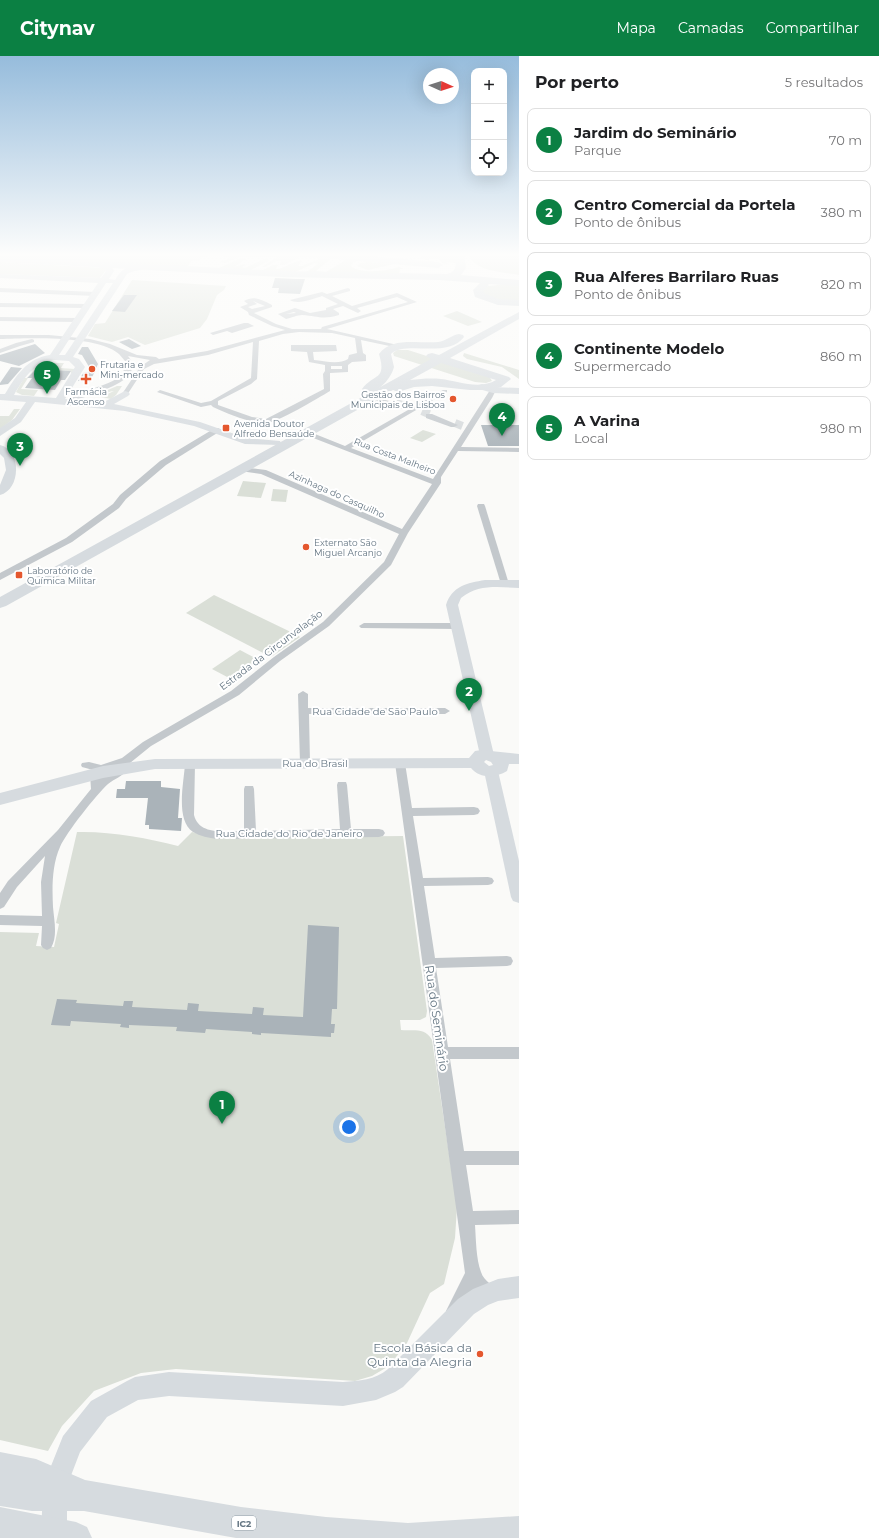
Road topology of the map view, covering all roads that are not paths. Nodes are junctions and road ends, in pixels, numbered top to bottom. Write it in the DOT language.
graph roads {
  1 [pos="75,322"];
  2 [pos="91,322"];
  3 [pos="252,322"];
  4 [pos="268,322"];
  5 [pos="344,322"];
  6 [pos="493,322"];
  7 [pos="496,322"];
  8 [pos="505,322"];
  9 [pos="274,325"];
  10 [pos="299,330"];
  11 [pos="314,330"];
  12 [pos="213,333"];
  13 [pos="270,335"];
  14 [pos="481,335"];
  15 [pos="0,336"];
  16 [pos="358,336"];
  17 [pos="61,338"];
  18 [pos="80,339"];
  19 [pos="256,339"];
  20 [pos="25,340"];
  21 [pos="371,342"];
  22 [pos="460,344"];
  23 [pos="235,345"];
  24 [pos="399,346"];
  25 [pos="310,350"];
  26 [pos="0,351"];
  27 [pos="256,351"];
  28 [pos="121,352"];
  29 [pos="359,352"];
  30 [pos="385,354"];
  31 [pos="53,357"];
  32 [pos="68,358"];
  33 [pos="160,360"];
  34 [pos="399,361"];
  35 [pos="412,365"];
  36 [pos="328,367"];
  37 [pos="505,379"];
  38 [pos="392,382"];
  39 [pos="519,384"];
  40 [pos="488,389"];
  41 [pos="445,391"];
  42 [pos="519,391"];
  43 [pos="160,392"];
  44 [pos="125,394"];
  45 [pos="3,398"];
  46 [pos="33,399"];
  47 [pos="59,401"];
  48 [pos="71,402"];
  49 [pos="213,404"];
  50 [pos="105,405"];
  51 [pos="125,408"];
  52 [pos="346,412"];
  53 [pos="430,416"];
  54 [pos="323,417"];
  55 [pos="454,424"];
  56 [pos="218,430"];
  57 [pos="0,433"];
  58 [pos="307,434"];
  59 [pos="245,441"];
  60 [pos="276,443"];
  61 [pos="0,448"];
  62 [pos="346,448"];
  63 [pos="455,449"];
  64 [pos="519,450"];
  65 [pos="254,465"];
  66 [pos="437,483"];
  67 [pos="0,492"];
  68 [pos="482,506"];
  69 [pos="404,533"];
  70 [pos="0,577"];
  71 [pos="505,584"];
  72 [pos="519,584"];
  73 [pos="0,594"];
  74 [pos="0,603"];
  75 [pos="364,626"];
  76 [pos="457,626"];
  77 [pos="303,694"];
  78 [pos="304,711"];
  79 [pos="446,711"];
  80 [pos="519,759"];
  81 [pos="400,763"];
  82 [pos="490,763"];
  83 [pos="125,764"];
  84 [pos="190,764"];
  85 [pos="305,764"];
  86 [pos="519,766"];
  87 [pos="97,775"];
  88 [pos="342,784"];
  89 [pos="0,789"];
  90 [pos="249,789"];
  91 [pos="0,799"];
  92 [pos="474,811"];
  93 [pos="407,812"];
  94 [pos="61,833"];
  95 [pos="346,833"];
  96 [pos="379,833"];
  97 [pos="250,834"];
  98 [pos="27,867"];
  99 [pos="49,872"];
  100 [pos="488,881"];
  101 [pos="417,882"];
  102 [pos="519,897"];
  103 [pos="0,904"];
  104 [pos="0,920"];
  105 [pos="49,921"];
  106 [pos="47,945"];
  107 [pos="507,961"];
  108 [pos="429,963"];
  109 [pos="442,1053"];
  110 [pos="519,1053"];
  111 [pos="457,1158"];
  112 [pos="519,1158"];
  113 [pos="519,1217"];
  114 [pos="466,1218"];
  115 [pos="473,1274"];
  116 [pos="517,1287"];
  117 [pos="490,1293"];
  118 [pos="449,1321"];
  119 [pos="0,1467"];
  120 [pos="0,1490"];
  121 [pos="84,1495"];
  122 [pos="0,1523"];
  123 [pos="519,1532"];
  124 [pos="54,1538"];
  125 [pos="76,1538"];
  126 [pos="406,1538"];
  127 [pos="411,1538"];
  1 -- 17 [label="street"];
  2 -- 18 [label="street"];
  3 -- 12 [label="street"];
  4 -- 9 [label="street"];
  5 -- 11 [label="street"];
  6 -- 24 [label="highway"];
  7 -- 22 [label="highway"];
  8 -- 14 [label="highway"];
  9 -- 10 [label="street"];
  9 -- 13 [label="street"];
  10 -- 11 [label="street"];
  10 -- 13 [label="street"];
  11 -- 16 [label="street"];
  13 -- 19 [label="street"];
  14 -- 22 [label="highway"];
  14 -- 37 [label="highway"];
  15 -- 20 [label="street"];
  16 -- 21 [label="street"];
  16 -- 29 [label="street"];
  17 -- 18 [label="street"];
  17 -- 20 [label="street"];
  17 -- 31 [label="street"];
  18 -- 28 [label="street"];
  18 -- 32 [label="street"];
  19 -- 23 [label="street"];
  19 -- 27 [label="street"];
  20 -- 26 [label="street"];
  21 -- 24 [label="street"];
  21 -- 29 [label="street"];
  21 -- 30 [label="street"];
  22 -- 38 [label="highway"];
  23 -- 27 [label="street"];
  23 -- 33 [label="street"];
  24 -- 30 [label="highway"];
  24 -- 37 [label="highway"];
  25 -- 25 [label="street"];
  25 -- 36 [label="street"];
  27 -- 49 [label="street"];
  28 -- 33 [label="street"];
  28 -- 48 [label="street"];
  29 -- 36 [label="street"];
  30 -- 34 [label="highway"];
  30 -- 54 [label="highway"];
  31 -- 32 [label="street"];
  31 -- 45 [label="street"];
  32 -- 47 [label="street"];
  33 -- 44 [label="street"];
  35 -- 40 [label="highway"];
  36 -- 49 [label="street"];
  37 -- 39 [label="street"];
  37 -- 40 [label="highway"];
  38 -- 52 [label="highway"];
  38 -- 54 [label="highway"];
  40 -- 42 [label="street"];
  40 -- 52 [label="highway"];
  40 -- 63 [label="street, Estrada da Circunvalação"];
  41 -- 62 [label="street, Rua Costa Malheiro"];
  43 -- 49 [label="street"];
  44 -- 50 [label="street"];
  44 -- 51 [label="street"];
  45 -- 46 [label="street"];
  46 -- 47 [label="street"];
  46 -- 57 [label="street"];
  47 -- 48 [label="street"];
  48 -- 50 [label="street"];
  50 -- 51 [label="street"];
  51 -- 56 [label="street"];
  52 -- 58 [label="highway"];
  53 -- 55 [label="street"];
  54 -- 60 [label="highway"];
  56 -- 59 [label="street"];
  56 -- 70 [label="street"];
  58 -- 62 [label="street, Rua Costa Malheiro"];
  58 -- 65 [label="highway"];
  59 -- 60 [label="street"];
  59 -- 65 [label="street"];
  60 -- 65 [label="highway"];
  61 -- 67 [label="street"];
  62 -- 66 [label="street, Rua Costa Malheiro"];
  63 -- 64 [label="street"];
  63 -- 66 [label="street, Estrada da Circunvalação"];
  65 -- 69 [label="street, Azinhaga do Casquilho"];
  65 -- 73 [label="highway"];
  65 -- 74 [label="highway"];
  66 -- 69 [label="street, Estrada da Circunvalação"];
  68 -- 71 [label="street"];
  69 -- 83 [label="street, Estrada da Circunvalação"];
  71 -- 72 [label="street"];
  71 -- 76 [label="street"];
  75 -- 76 [label="street"];
  76 -- 82 [label="street"];
  77 -- 78 [label="street, Rua Cidade de São Paulo"];
  78 -- 79 [label="street, Rua Cidade de São Paulo"];
  78 -- 85 [label="street, Rua Cidade de São Paulo"];
  80 -- 82 [label="main road, Rua do Brasil"];
  81 -- 82 [label="main road, Rua do Brasil"];
  81 -- 85 [label="main road, Rua do Brasil"];
  81 -- 93 [label="street, Rua do Seminário"];
  82 -- 86 [label="main road, Rua do Brasil"];
  82 -- 102 [label="street"];
  83 -- 84 [label="main road, Rua do Brasil"];
  83 -- 87 [label="main road, Rua do Brasil"];
  84 -- 85 [label="main road, Rua do Brasil"];
  84 -- 97 [label="street, Rua Cidade do Rio de Janeiro"];
  87 -- 89 [label="main road, Rua do Brasil"];
  87 -- 91 [label="main road, Rua do Brasil"];
  87 -- 94 [label="street"];
  88 -- 95 [label="street"];
  90 -- 97 [label="street"];
  92 -- 93 [label="street"];
  93 -- 101 [label="street, Rua do Seminário"];
  94 -- 98 [label="street"];
  94 -- 99 [label="street"];
  95 -- 96 [label="street, Rua Cidade do Rio de Janeiro"];
  95 -- 97 [label="street, Rua Cidade do Rio de Janeiro"];
  98 -- 99 [label="street"];
  98 -- 103 [label="street"];
  99 -- 105 [label="street"];
  100 -- 101 [label="street"];
  101 -- 108 [label="street, Rua do Seminário"];
  104 -- 105 [label="street"];
  105 -- 106 [label="street"];
  107 -- 108 [label="street"];
  108 -- 109 [label="street, Rua do Seminário"];
  109 -- 110 [label="street"];
  109 -- 111 [label="street, Rua do Seminário"];
  111 -- 112 [label="street"];
  111 -- 114 [label="street, Rua do Seminário"];
  113 -- 114 [label="street"];
  114 -- 115 [label="street, Rua do Seminário"];
  115 -- 117 [label="street"];
  115 -- 118 [label="street"];
  116 -- 117 [label="street"];
  117 -- 118 [label="street"];
  118 -- 124 [label="street"];
  119 -- 121 [label="highway"];
  120 -- 121 [label="highway, IC2"];
  121 -- 126 [label="highway, IC2"];
  122 -- 125 [label="highway"];
  123 -- 127 [label="highway"];
}
